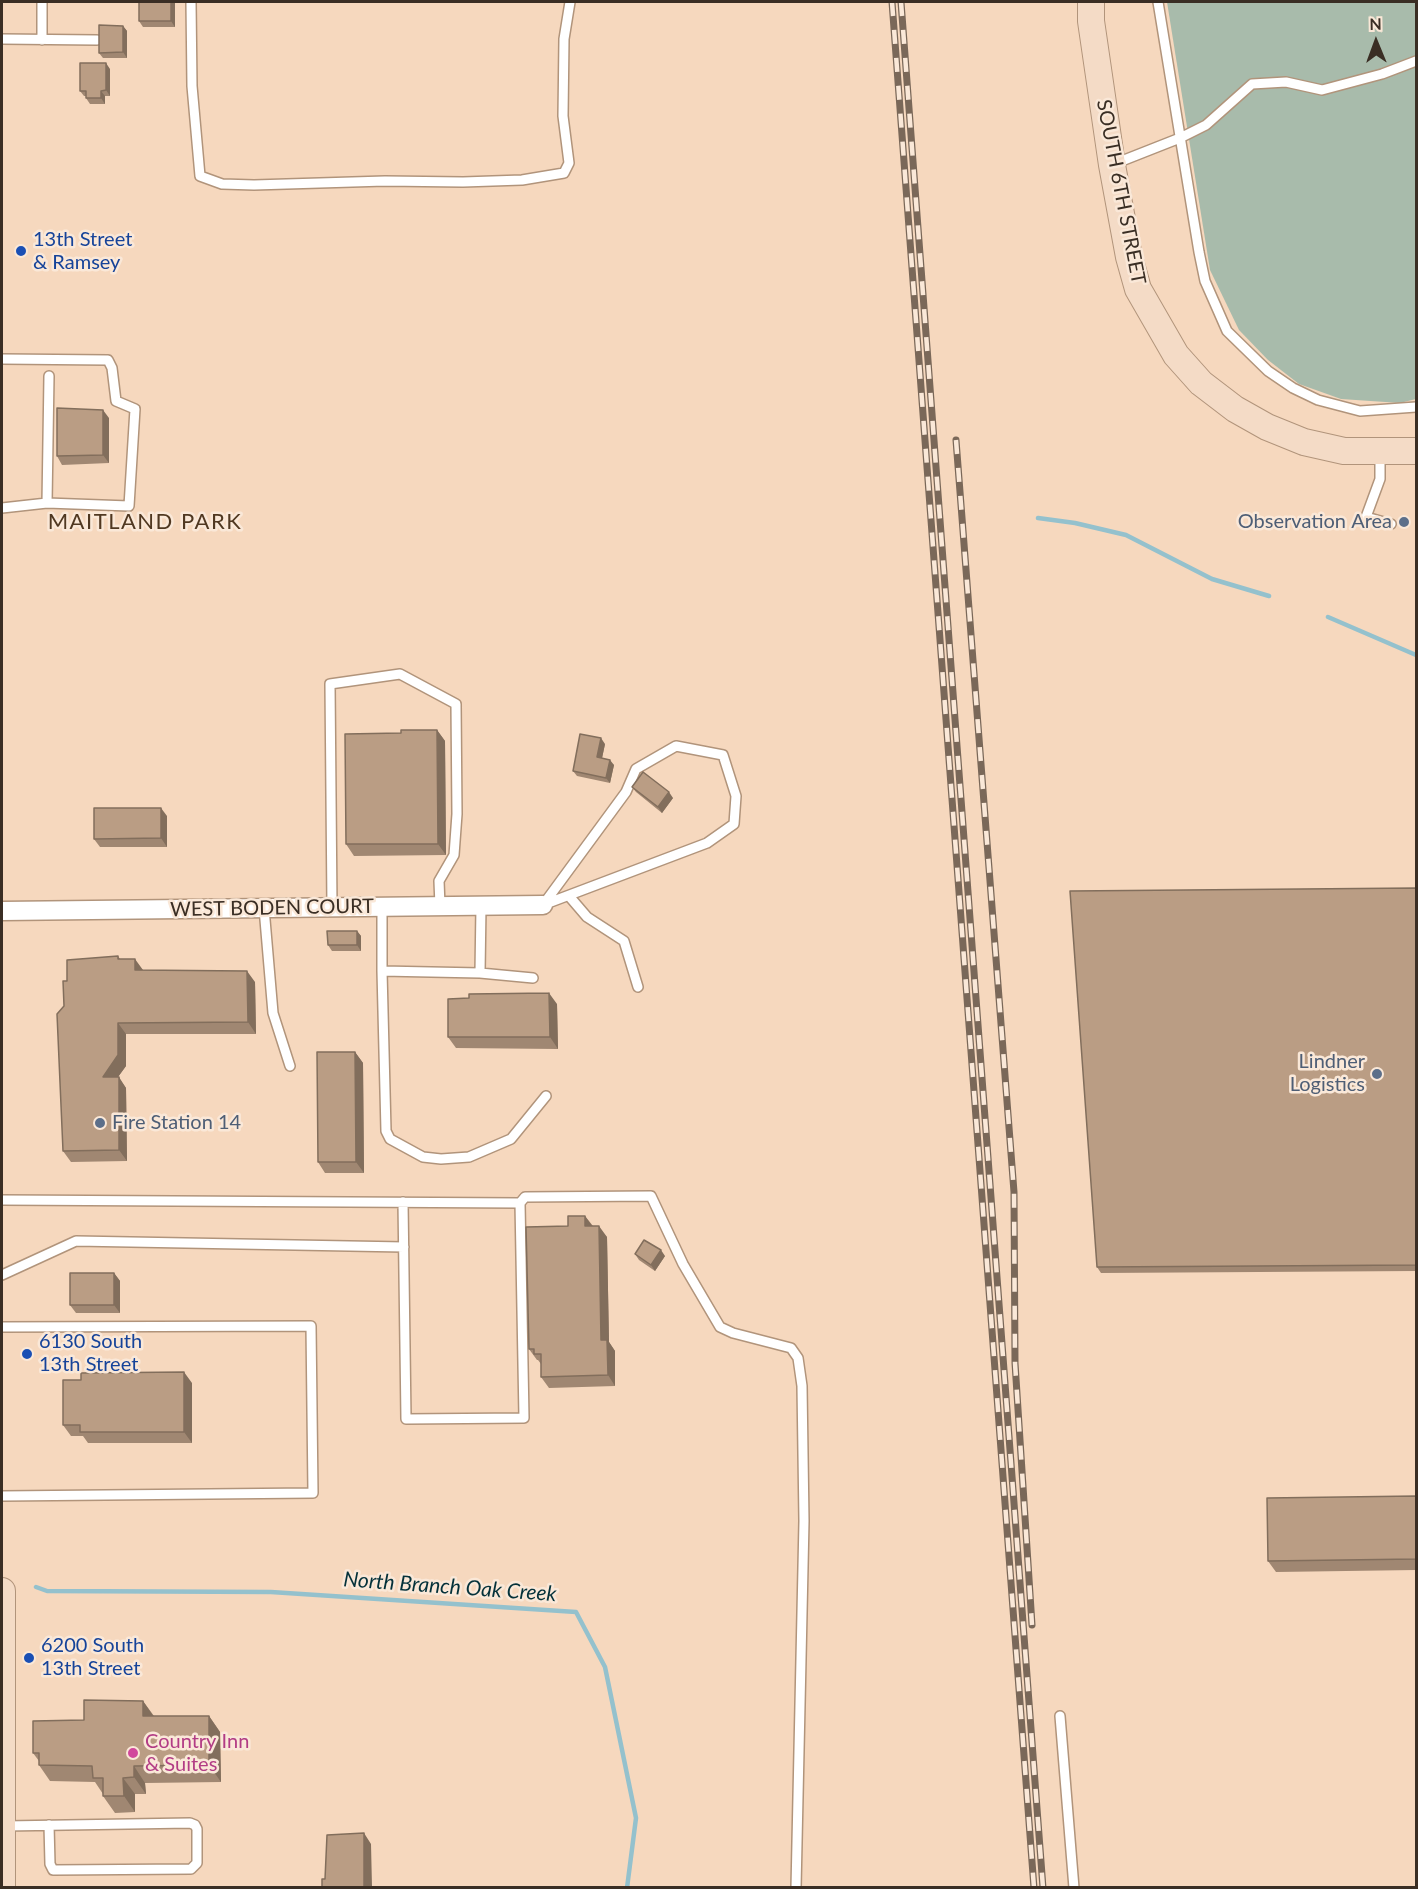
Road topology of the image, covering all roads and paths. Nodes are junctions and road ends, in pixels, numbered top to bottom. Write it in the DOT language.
graph roads {
  1 [pos="42,2"];
  2 [pos="191,2"];
  3 [pos="570,2"];
  4 [pos="1091,2"];
  5 [pos="1158,2"];
  6 [pos="2,39"];
  7 [pos="42,40"];
  8 [pos="97,40"];
  9 [pos="1416,61"];
  10 [pos="1180,138"];
  11 [pos="1112,165"];
  12 [pos="2,359"];
  13 [pos="49,376"];
  14 [pos="1416,407"];
  15 [pos="1416,451"];
  16 [pos="1380,453"];
  17 [pos="47,503"];
  18 [pos="2,508"];
  19 [pos="1391,524"];
  20 [pos="569,896"];
  21 [pos="543,905"];
  22 [pos="441,906"];
  23 [pos="481,906"];
  24 [pos="332,907"];
  25 [pos="382,907"];
  26 [pos="264,908"];
  27 [pos="2,911"];
  28 [pos="382,971"];
  29 [pos="480,973"];
  30 [pos="533,978"];
  31 [pos="638,987"];
  32 [pos="290,1066"];
  33 [pos="546,1096"];
  34 [pos="2,1200"];
  35 [pos="403,1202"];
  36 [pos="520,1203"];
  37 [pos="404,1247"];
  38 [pos="2,1275"];
  39 [pos="2,1327"];
  40 [pos="2,1496"];
  41 [pos="2,1591"];
  42 [pos="1060,1716"];
  43 [pos="49,1825"];
  44 [pos="3,1826"];
  45 [pos="2,1887"];
  46 [pos="796,1887"];
  47 [pos="1074,1887"];
  1 -- 7 [label="lane"];
  2 -- 3 [label="lane"];
  4 -- 11 [label="street, SOUTH 6TH STREET"];
  5 -- 10 [label="lane"];
  6 -- 7 [label="lane"];
  7 -- 8 [label="lane"];
  9 -- 10 [label="lane"];
  10 -- 11 [label="lane"];
  10 -- 14 [label="lane"];
  11 -- 16 [label="street, SOUTH 6TH STREET"];
  12 -- 17 [label="lane"];
  13 -- 17 [label="lane"];
  15 -- 16 [label="street, SOUTH 6TH STREET"];
  16 -- 19 [label="lane"];
  17 -- 18 [label="lane"];
  20 -- 21 [label="lane"];
  20 -- 21 [label="lane"];
  20 -- 31 [label="lane"];
  21 -- 23 [label="street, WEST BODEN COURT"];
  22 -- 23 [label="street, WEST BODEN COURT"];
  22 -- 24 [label="lane"];
  22 -- 25 [label="street, WEST BODEN COURT"];
  23 -- 29 [label="lane"];
  24 -- 25 [label="street, WEST BODEN COURT"];
  24 -- 26 [label="street, WEST BODEN COURT"];
  25 -- 28 [label="lane"];
  26 -- 27 [label="street, WEST BODEN COURT"];
  26 -- 32 [label="lane"];
  28 -- 29 [label="lane"];
  28 -- 33 [label="lane"];
  29 -- 30 [label="lane"];
  34 -- 35 [label="lane"];
  35 -- 36 [label="lane"];
  35 -- 37 [label="lane"];
  36 -- 37 [label="lane"];
  36 -- 46 [label="lane"];
  37 -- 38 [label="lane"];
  39 -- 40 [label="lane"];
  41 -- 44 [label="street"];
  42 -- 47 [label="lane"];
  43 -- 43 [label="lane"];
  43 -- 44 [label="lane"];
  44 -- 45 [label="street"];
}
